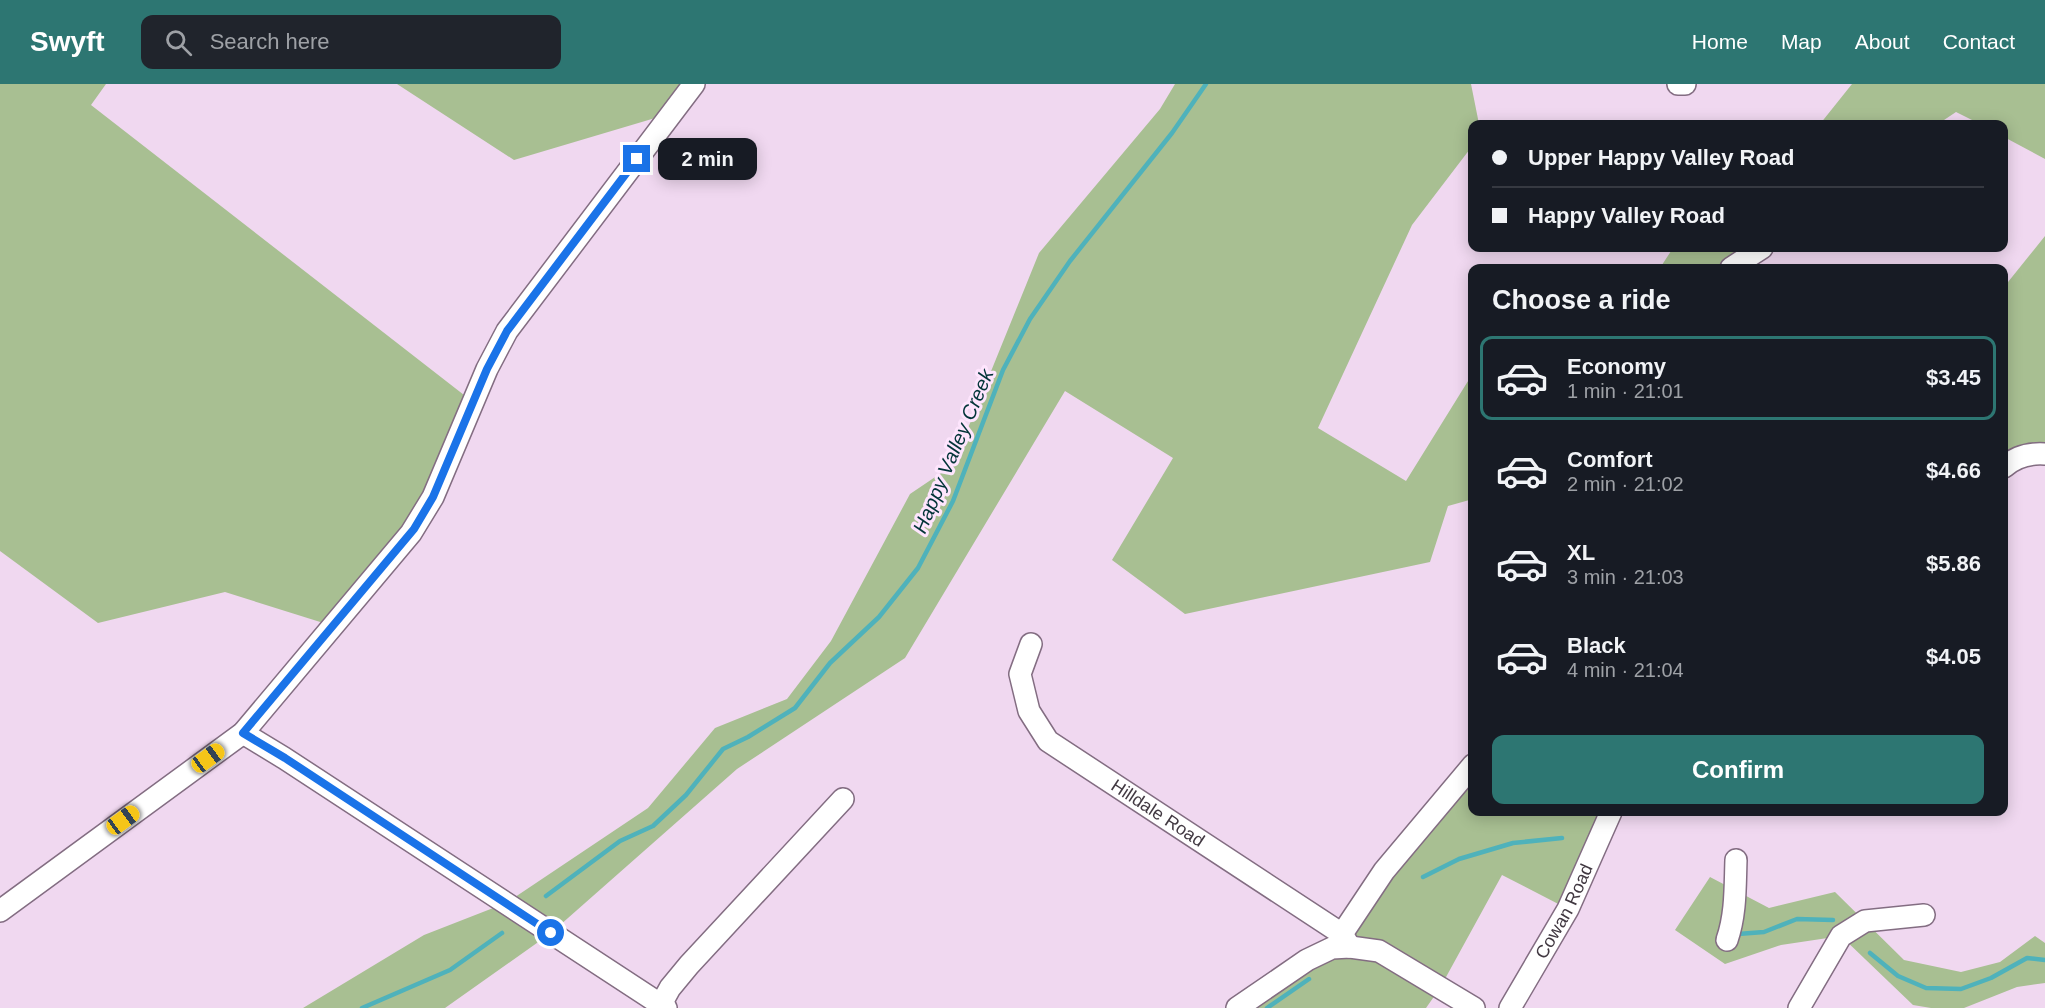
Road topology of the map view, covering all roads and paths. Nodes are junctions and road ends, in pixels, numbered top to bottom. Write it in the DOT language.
graph roads {
  1 [pos="694,84"];
  2 [pos="1678,84"];
  3 [pos="1685,84"];
  4 [pos="1756,252"];
  5 [pos="1737,264"];
  6 [pos="2045,454"];
  7 [pos="2008,463"];
  8 [pos="1031,644"];
  9 [pos="243,733"];
  10 [pos="1468,771"];
  11 [pos="843,799"];
  12 [pos="1609,816"];
  13 [pos="1736,860"];
  14 [pos="0,910"];
  15 [pos="1924,915"];
  16 [pos="1729,934"];
  17 [pos="1346,940"];
  18 [pos="662,1007"];
  19 [pos="1237,1008"];
  20 [pos="1474,1008"];
  21 [pos="1510,1008"];
  22 [pos="1799,1008"];
  1 -- 9 [label="street"];
  2 -- 3 [label="street"];
  4 -- 5 [label="street"];
  6 -- 7 [label="street"];
  8 -- 17 [label="street, Hilldale Road"];
  9 -- 14 [label="street"];
  9 -- 18 [label="street"];
  10 -- 17 [label="street"];
  11 -- 18 [label="street"];
  12 -- 21 [label="street, Cowan Road"];
  13 -- 16 [label="street"];
  15 -- 22 [label="street"];
  17 -- 19 [label="street"];
  17 -- 20 [label="street"];
}
